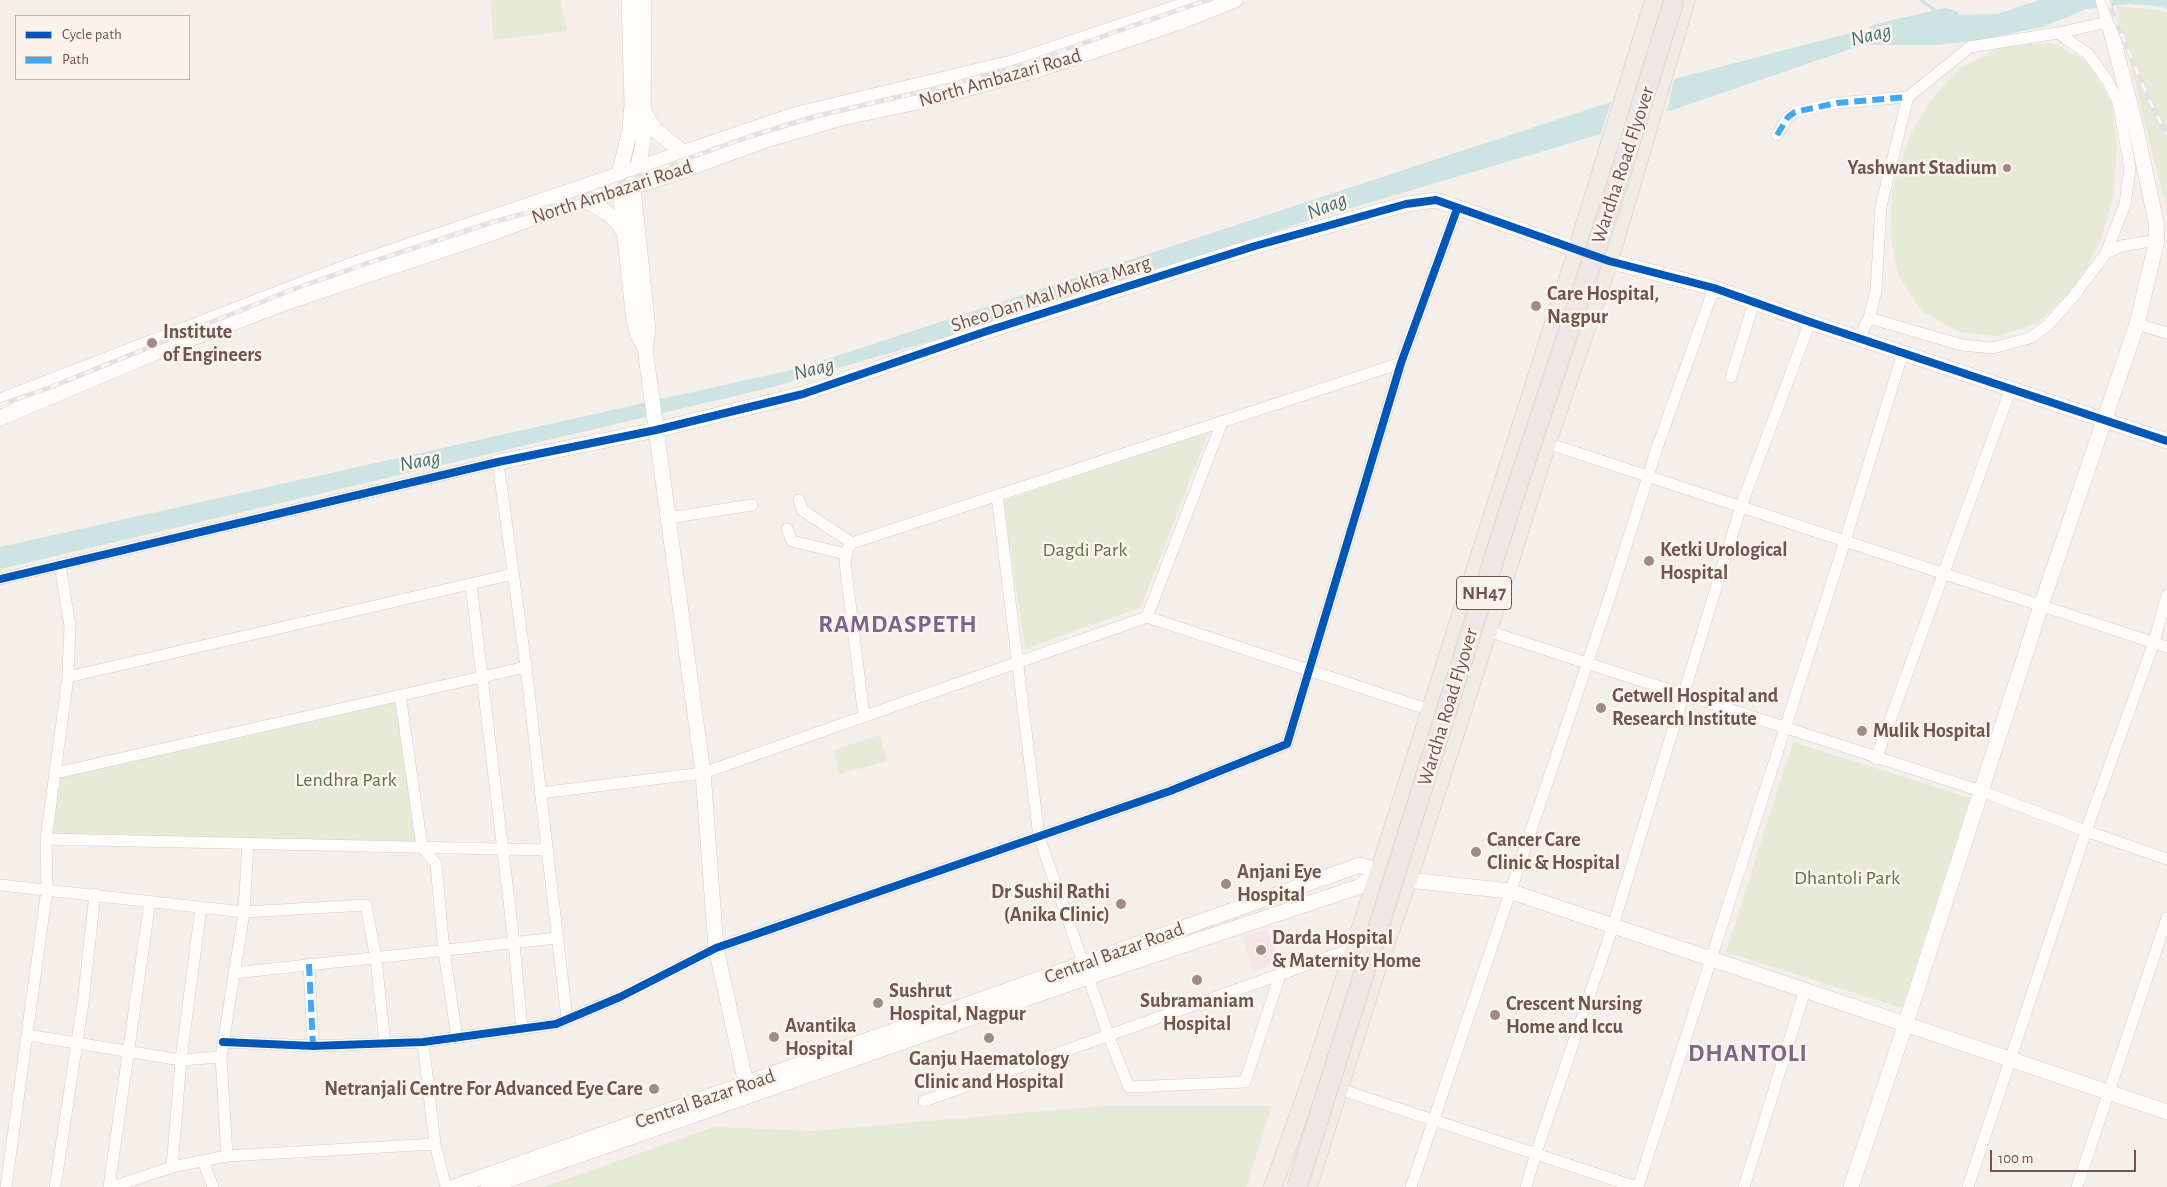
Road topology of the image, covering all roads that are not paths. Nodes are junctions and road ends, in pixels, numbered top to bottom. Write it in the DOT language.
graph roads {
  1 [pos="629,0"];
  2 [pos="644,0"];
  3 [pos="1200,0"];
  4 [pos="1235,0"];
  5 [pos="1654,0"];
  6 [pos="1663,0"];
  7 [pos="1674,0"];
  8 [pos="1686,0"];
  9 [pos="2103,0"];
  10 [pos="2107,19"];
  11 [pos="2058,33"];
  12 [pos="2124,81"];
  13 [pos="1908,97"];
  14 [pos="2118,102"];
  15 [pos="644,112"];
  16 [pos="1777,135"];
  17 [pos="684,153"];
  18 [pos="637,169"];
  19 [pos="624,184"];
  20 [pos="587,201"];
  21 [pos="1458,209"];
  22 [pos="2162,224"];
  23 [pos="624,235"];
  24 [pos="2157,240"];
  25 [pos="1576,250"];
  26 [pos="2106,253"];
  27 [pos="1609,261"];
  28 [pos="1714,288"];
  29 [pos="1754,302"];
  30 [pos="1869,318"];
  31 [pos="1810,322"];
  32 [pos="2137,324"];
  33 [pos="2167,333"];
  34 [pos="1859,338"];
  35 [pos="645,348"];
  36 [pos="1903,352"];
  37 [pos="1401,363"];
  38 [pos="1731,377"];
  39 [pos="2011,388"];
  40 [pos="0,401"];
  41 [pos="0,418"];
  42 [pos="2105,419"];
  43 [pos="1222,422"];
  44 [pos="656,430"];
  45 [pos="2167,441"];
  46 [pos="1547,442"];
  47 [pos="498,462"];
  48 [pos="1648,476"];
  49 [pos="997,495"];
  50 [pos="799,500"];
  51 [pos="752,505"];
  52 [pos="1741,506"];
  53 [pos="668,518"];
  54 [pos="787,529"];
  55 [pos="1845,541"];
  56 [pos="852,543"];
  57 [pos="846,554"];
  58 [pos="60,565"];
  59 [pos="1944,573"];
  60 [pos="513,574"];
  61 [pos="0,580"];
  62 [pos="471,584"];
  63 [pos="2167,595"];
  64 [pos="2041,606"];
  65 [pos="1148,617"];
  66 [pos="1488,631"];
  67 [pos="2154,642"];
  68 [pos="2167,647"];
  69 [pos="1017,663"];
  70 [pos="1587,663"];
  71 [pos="526,667"];
  72 [pos="1309,672"];
  73 [pos="68,677"];
  74 [pos="482,677"];
  75 [pos="1685,694"];
  76 [pos="400,695"];
  77 [pos="1430,710"];
  78 [pos="864,717"];
  79 [pos="1783,728"];
  80 [pos="1876,758"];
  81 [pos="56,773"];
  82 [pos="704,773"];
  83 [pos="1981,791"];
  84 [pos="540,793"];
  85 [pos="2086,831"];
  86 [pos="1039,837"];
  87 [pos="46,839"];
  88 [pos="248,843"];
  89 [pos="422,847"];
  90 [pos="502,849"];
  91 [pos="546,850"];
  92 [pos="2167,859"];
  93 [pos="1379,872"];
  94 [pos="1408,880"];
  95 [pos="0,885"];
  96 [pos="47,889"];
  97 [pos="1510,891"];
  98 [pos="95,894"];
  99 [pos="150,901"];
  100 [pos="201,907"];
  101 [pos="244,912"];
  102 [pos="2167,918"];
  103 [pos="1613,926"];
  104 [pos="557,938"];
  105 [pos="514,943"];
  106 [pos="716,948"];
  107 [pos="1354,948"];
  108 [pos="444,951"];
  109 [pos="376,959"];
  110 [pos="1711,960"];
  111 [pos="309,964"];
  112 [pos="1086,971"];
  113 [pos="234,973"];
  114 [pos="1280,975"];
  115 [pos="1805,990"];
  116 [pos="567,1019"];
  117 [pos="1906,1023"];
  118 [pos="522,1028"];
  119 [pos="27,1035"];
  120 [pos="1109,1037"];
  121 [pos="457,1038"];
  122 [pos="223,1042"];
  123 [pos="423,1042"];
  124 [pos="77,1044"];
  125 [pos="385,1044"];
  126 [pos="313,1046"];
  127 [pos="128,1052"];
  128 [pos="221,1057"];
  129 [pos="181,1060"];
  130 [pos="2010,1060"];
  131 [pos="748,1089"];
  132 [pos="1339,1089"];
  133 [pos="2108,1091"];
  134 [pos="924,1102"];
  135 [pos="2167,1112"];
  136 [pos="1433,1119"];
  137 [pos="435,1144"];
  138 [pos="1536,1153"];
  139 [pos="227,1156"];
  140 [pos="203,1161"];
  141 [pos="172,1167"];
  142 [pos="6,1187"];
  143 [pos="55,1187"];
  144 [pos="110,1187"];
  145 [pos="213,1187"];
  146 [pos="446,1187"];
  147 [pos="454,1187"];
  148 [pos="488,1187"];
  149 [pos="1273,1187"];
  150 [pos="1288,1187"];
  151 [pos="1297,1187"];
  152 [pos="1308,1187"];
  153 [pos="1411,1187"];
  154 [pos="1526,1187"];
  155 [pos="1637,1187"];
  156 [pos="1744,1187"];
  157 [pos="1851,1187"];
  158 [pos="1968,1187"];
  159 [pos="2077,1187"];
  1 -- 19 [label="street"];
  2 -- 15 [label="street"];
  3 -- 17 [label="street, North Ambazari Road"];
  4 -- 19 [label="street, North Ambazari Road"];
  5 -- 25 [label="main road"];
  6 -- 150 [label="highway, Wardha Road Flyover / NH47"];
  7 -- 151 [label="highway, Wardha Road Flyover / NH47, bridge"];
  8 -- 27 [label="main road"];
  9 -- 10 [label="street"];
  10 -- 11 [label="street"];
  10 -- 12 [label="street"];
  11 -- 13 [label="street"];
  11 -- 14 [label="street"];
  12 -- 14 [label="street"];
  12 -- 22 [label="street"];
  13 -- 16 [label="street"];
  13 -- 30 [label="street"];
  14 -- 26 [label="street"];
  15 -- 17 [label="street"];
  15 -- 18 [label="street"];
  17 -- 18 [label="street, North Ambazari Road"];
  18 -- 19 [label="street"];
  19 -- 20 [label="street, North Ambazari Road"];
  19 -- 23 [label="street"];
  19 -- 35 [label="street"];
  19 -- 40 [label="street, North Ambazari Road"];
  20 -- 23 [label="street"];
  20 -- 41 [label="street, North Ambazari Road"];
  21 -- 25 [label="street, Sheo Dan Mal Mokha Marg"];
  21 -- 37 [label="street"];
  21 -- 44 [label="street, Sheo Dan Mal Mokha Marg"];
  22 -- 24 [label="street"];
  23 -- 35 [label="street"];
  24 -- 26 [label="street"];
  24 -- 32 [label="street"];
  25 -- 27 [label="street, Sheo Dan Mal Mokha Marg"];
  25 -- 77 [label="main road"];
  26 -- 30 [label="street"];
  27 -- 28 [label="street, Sheo Dan Mal Mokha Marg"];
  27 -- 46 [label="main road"];
  28 -- 29 [label="street, Sheo Dan Mal Mokha Marg"];
  28 -- 48 [label="street"];
  29 -- 31 [label="street, Sheo Dan Mal Mokha Marg"];
  29 -- 38 [label="street"];
  30 -- 34 [label="street"];
  31 -- 34 [label="street, Sheo Dan Mal Mokha Marg"];
  31 -- 52 [label="street"];
  32 -- 33 [label="street"];
  32 -- 42 [label="street"];
  34 -- 36 [label="street, Sheo Dan Mal Mokha Marg"];
  35 -- 44 [label="street"];
  36 -- 39 [label="street, Sheo Dan Mal Mokha Marg"];
  36 -- 55 [label="street"];
  37 -- 43 [label="street"];
  37 -- 72 [label="street"];
  39 -- 42 [label="street, Sheo Dan Mal Mokha Marg"];
  39 -- 59 [label="street"];
  42 -- 45 [label="street, Sheo Dan Mal Mokha Marg"];
  42 -- 64 [label="street"];
  43 -- 49 [label="street"];
  43 -- 65 [label="street"];
  44 -- 47 [label="street, Sheo Dan Mal Mokha Marg"];
  44 -- 53 [label="street"];
  46 -- 48 [label="street"];
  46 -- 66 [label="main road"];
  47 -- 58 [label="street"];
  47 -- 60 [label="street"];
  48 -- 52 [label="street"];
  48 -- 70 [label="street"];
  49 -- 56 [label="street"];
  49 -- 69 [label="street"];
  50 -- 56 [label="street"];
  51 -- 53 [label="street"];
  52 -- 55 [label="street"];
  52 -- 75 [label="street"];
  53 -- 82 [label="street"];
  54 -- 57 [label="street"];
  55 -- 59 [label="street"];
  55 -- 79 [label="street"];
  56 -- 57 [label="street"];
  57 -- 78 [label="street"];
  58 -- 61 [label="street"];
  58 -- 73 [label="street"];
  59 -- 64 [label="street"];
  59 -- 80 [label="street"];
  60 -- 62 [label="street"];
  60 -- 71 [label="street"];
  62 -- 73 [label="street"];
  62 -- 74 [label="street"];
  63 -- 67 [label="street"];
  64 -- 67 [label="street"];
  64 -- 83 [label="street"];
  65 -- 69 [label="street"];
  65 -- 72 [label="street"];
  66 -- 70 [label="street"];
  66 -- 94 [label="main road"];
  67 -- 68 [label="street"];
  67 -- 85 [label="street"];
  69 -- 78 [label="street"];
  69 -- 86 [label="street"];
  70 -- 75 [label="street"];
  70 -- 97 [label="street"];
  71 -- 74 [label="street"];
  71 -- 84 [label="street"];
  72 -- 77 [label="street"];
  72 -- 86 [label="street"];
  73 -- 81 [label="street"];
  74 -- 76 [label="street"];
  74 -- 90 [label="street"];
  75 -- 79 [label="street"];
  75 -- 103 [label="street"];
  76 -- 81 [label="street"];
  76 -- 89 [label="street"];
  77 -- 93 [label="main road"];
  78 -- 82 [label="street"];
  79 -- 80 [label="street"];
  79 -- 110 [label="street"];
  80 -- 83 [label="street"];
  81 -- 87 [label="street"];
  82 -- 84 [label="street"];
  82 -- 106 [label="street"];
  83 -- 85 [label="street"];
  83 -- 117 [label="street"];
  84 -- 91 [label="street"];
  85 -- 92 [label="street"];
  85 -- 130 [label="street"];
  86 -- 106 [label="street"];
  86 -- 112 [label="street"];
  87 -- 88 [label="street"];
  87 -- 96 [label="street"];
  88 -- 89 [label="street"];
  88 -- 101 [label="street"];
  89 -- 90 [label="street"];
  89 -- 108 [label="street"];
  90 -- 91 [label="street"];
  90 -- 105 [label="street"];
  91 -- 104 [label="street"];
  93 -- 94 [label="street"];
  93 -- 107 [label="main road"];
  93 -- 112 [label="street, Central Bazar Road"];
  94 -- 97 [label="street"];
  94 -- 132 [label="main road"];
  95 -- 96 [label="street"];
  96 -- 98 [label="street"];
  96 -- 119 [label="street"];
  97 -- 103 [label="street"];
  97 -- 136 [label="street"];
  98 -- 99 [label="street"];
  98 -- 124 [label="street"];
  99 -- 100 [label="street"];
  99 -- 127 [label="street"];
  100 -- 101 [label="street"];
  100 -- 129 [label="street"];
  101 -- 109 [label="street"];
  101 -- 113 [label="street"];
  102 -- 133 [label="street"];
  103 -- 110 [label="street"];
  103 -- 138 [label="street"];
  104 -- 105 [label="street"];
  104 -- 116 [label="street"];
  105 -- 108 [label="street"];
  105 -- 118 [label="street"];
  106 -- 116 [label="street"];
  106 -- 131 [label="street"];
  107 -- 114 [label="street"];
  107 -- 149 [label="main road"];
  108 -- 109 [label="street"];
  108 -- 121 [label="street"];
  109 -- 111 [label="street"];
  109 -- 125 [label="street"];
  110 -- 115 [label="street"];
  110 -- 155 [label="street"];
  111 -- 113 [label="street"];
  111 -- 126 [label="street"];
  112 -- 120 [label="street"];
  112 -- 131 [label="street, Central Bazar Road"];
  113 -- 122 [label="street"];
  114 -- 120 [label="street"];
  114 -- 120 [label="street"];
  115 -- 117 [label="street"];
  115 -- 156 [label="street"];
  116 -- 118 [label="street"];
  117 -- 130 [label="street"];
  117 -- 157 [label="street"];
  118 -- 121 [label="street"];
  119 -- 124 [label="street"];
  119 -- 142 [label="street"];
  120 -- 134 [label="street"];
  121 -- 123 [label="street"];
  122 -- 126 [label="street"];
  122 -- 128 [label="street"];
  123 -- 125 [label="street"];
  123 -- 137 [label="street"];
  124 -- 127 [label="street"];
  124 -- 143 [label="street"];
  125 -- 126 [label="street"];
  127 -- 129 [label="street"];
  127 -- 144 [label="street"];
  128 -- 129 [label="street"];
  128 -- 139 [label="street"];
  129 -- 141 [label="street"];
  130 -- 133 [label="street"];
  130 -- 158 [label="street"];
  131 -- 147 [label="street, Central Bazar Road"];
  131 -- 148 [label="street, Central Bazar Road"];
  132 -- 136 [label="street"];
  132 -- 152 [label="main road"];
  133 -- 135 [label="street"];
  133 -- 159 [label="street"];
  136 -- 138 [label="street"];
  136 -- 153 [label="street"];
  137 -- 139 [label="street"];
  137 -- 146 [label="street"];
  138 -- 154 [label="street"];
  138 -- 155 [label="street"];
  139 -- 140 [label="street"];
  140 -- 141 [label="street"];
  140 -- 145 [label="street"];
  141 -- 144 [label="street"];
}
